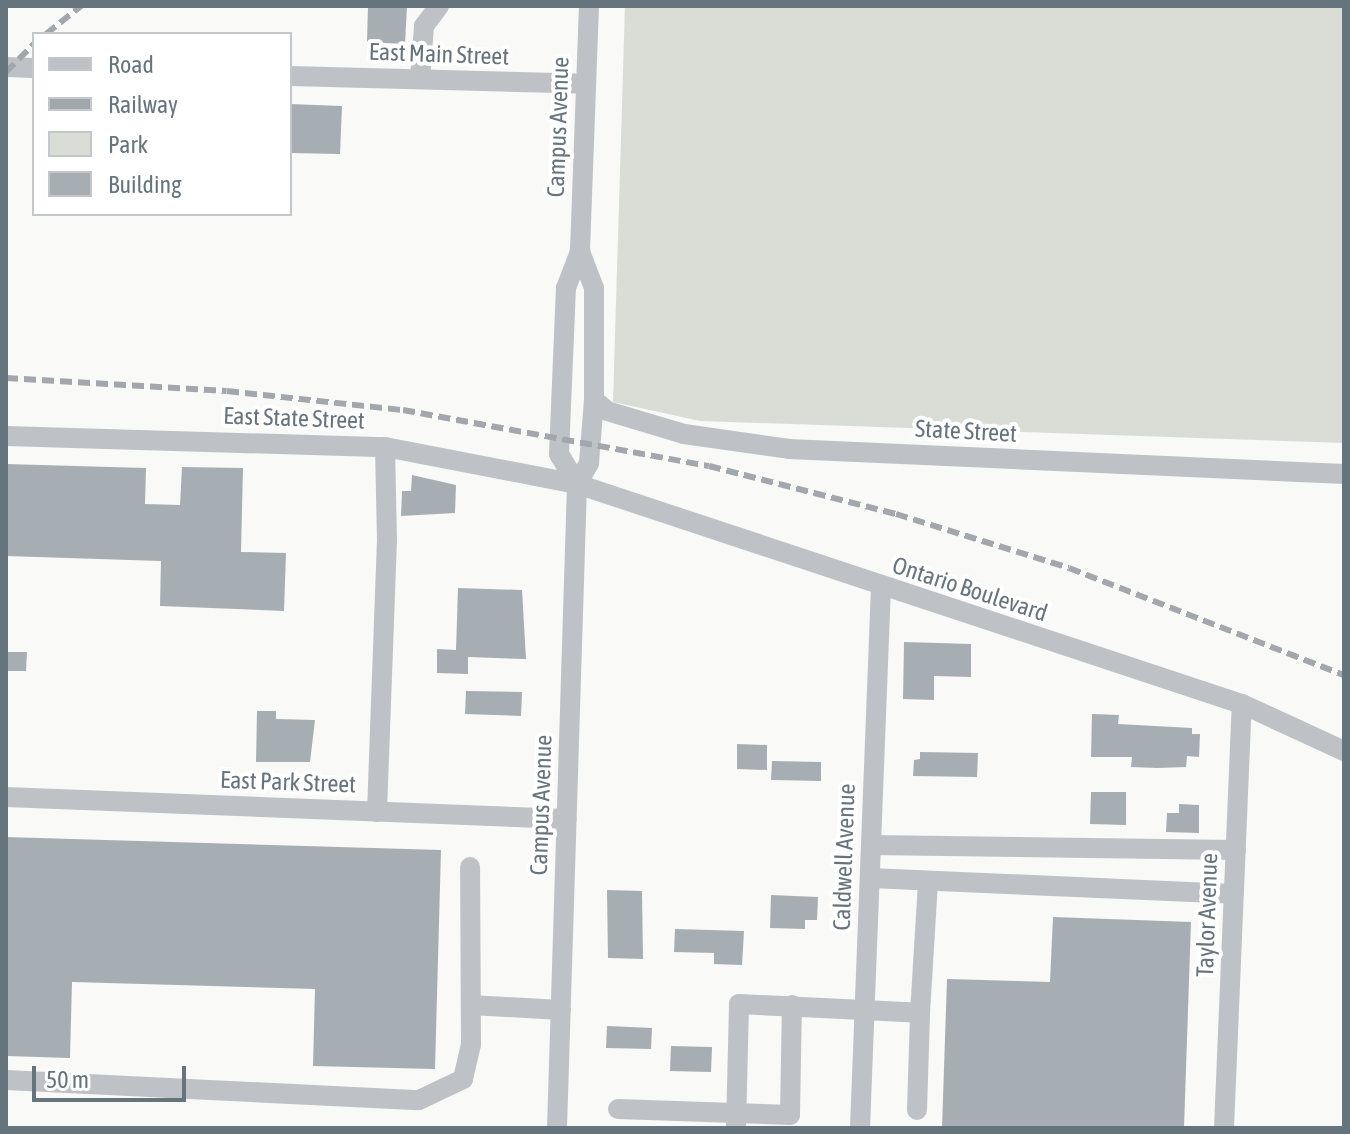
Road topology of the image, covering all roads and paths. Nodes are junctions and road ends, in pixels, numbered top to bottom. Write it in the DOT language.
graph roads {
  1 [pos="439,6"];
  2 [pos="589,6"];
  3 [pos="6,67"];
  4 [pos="32,68"];
  5 [pos="292,76"];
  6 [pos="420,79"];
  7 [pos="586,84"];
  8 [pos="580,251"];
  9 [pos="594,400"];
  10 [pos="6,436"];
  11 [pos="385,447"];
  12 [pos="1344,474"];
  13 [pos="577,484"];
  14 [pos="881,587"];
  15 [pos="1242,704"];
  16 [pos="1344,751"];
  17 [pos="6,797"];
  18 [pos="377,812"];
  19 [pos="567,819"];
  20 [pos="871,845"];
  21 [pos="1236,850"];
  22 [pos="470,867"];
  23 [pos="870,878"];
  24 [pos="928,882"];
  25 [pos="1234,894"];
  26 [pos="471,1005"];
  27 [pos="792,1005"];
  28 [pos="561,1010"];
  29 [pos="864,1010"];
  30 [pos="920,1013"];
  31 [pos="6,1080"];
  32 [pos="618,1109"];
  33 [pos="917,1110"];
  34 [pos="736,1120"];
  35 [pos="557,1128"];
  36 [pos="860,1128"];
  37 [pos="1224,1128"];
  1 -- 6 [label="street"];
  2 -- 7 [label="street, Campus Avenue"];
  3 -- 4 [label="street"];
  5 -- 6 [label="street, East Main Street"];
  6 -- 7 [label="street, East Main Street"];
  7 -- 8 [label="street, Campus Avenue"];
  8 -- 9 [label="street, Campus Avenue"];
  8 -- 13 [label="street, Campus Avenue"];
  9 -- 12 [label="street, State Street"];
  9 -- 13 [label="street, Campus Avenue"];
  10 -- 11 [label="street, East State Street"];
  11 -- 13 [label="street, East State Street"];
  11 -- 18 [label="street"];
  13 -- 14 [label="street, Ontario Boulevard"];
  13 -- 19 [label="street, Campus Avenue"];
  14 -- 15 [label="street, Ontario Boulevard"];
  14 -- 20 [label="street, Caldwell Avenue"];
  15 -- 16 [label="street, Ontario Boulevard"];
  15 -- 21 [label="street, Taylor Avenue"];
  17 -- 18 [label="street, East Park Street"];
  18 -- 19 [label="street, East Park Street"];
  19 -- 28 [label="street, Campus Avenue"];
  20 -- 21 [label="street"];
  20 -- 23 [label="street, Caldwell Avenue"];
  21 -- 25 [label="street, Taylor Avenue"];
  22 -- 26 [label="street"];
  23 -- 24 [label="street"];
  23 -- 29 [label="street, Caldwell Avenue"];
  24 -- 25 [label="street"];
  24 -- 30 [label="street"];
  25 -- 37 [label="street, Taylor Avenue"];
  26 -- 28 [label="street"];
  26 -- 31 [label="street"];
  27 -- 29 [label="street"];
  27 -- 34 [label="street"];
  27 -- 34 [label="street"];
  28 -- 35 [label="street, Campus Avenue"];
  29 -- 30 [label="street"];
  29 -- 36 [label="street, Caldwell Avenue"];
  30 -- 33 [label="street"];
  32 -- 34 [label="street"];
}
